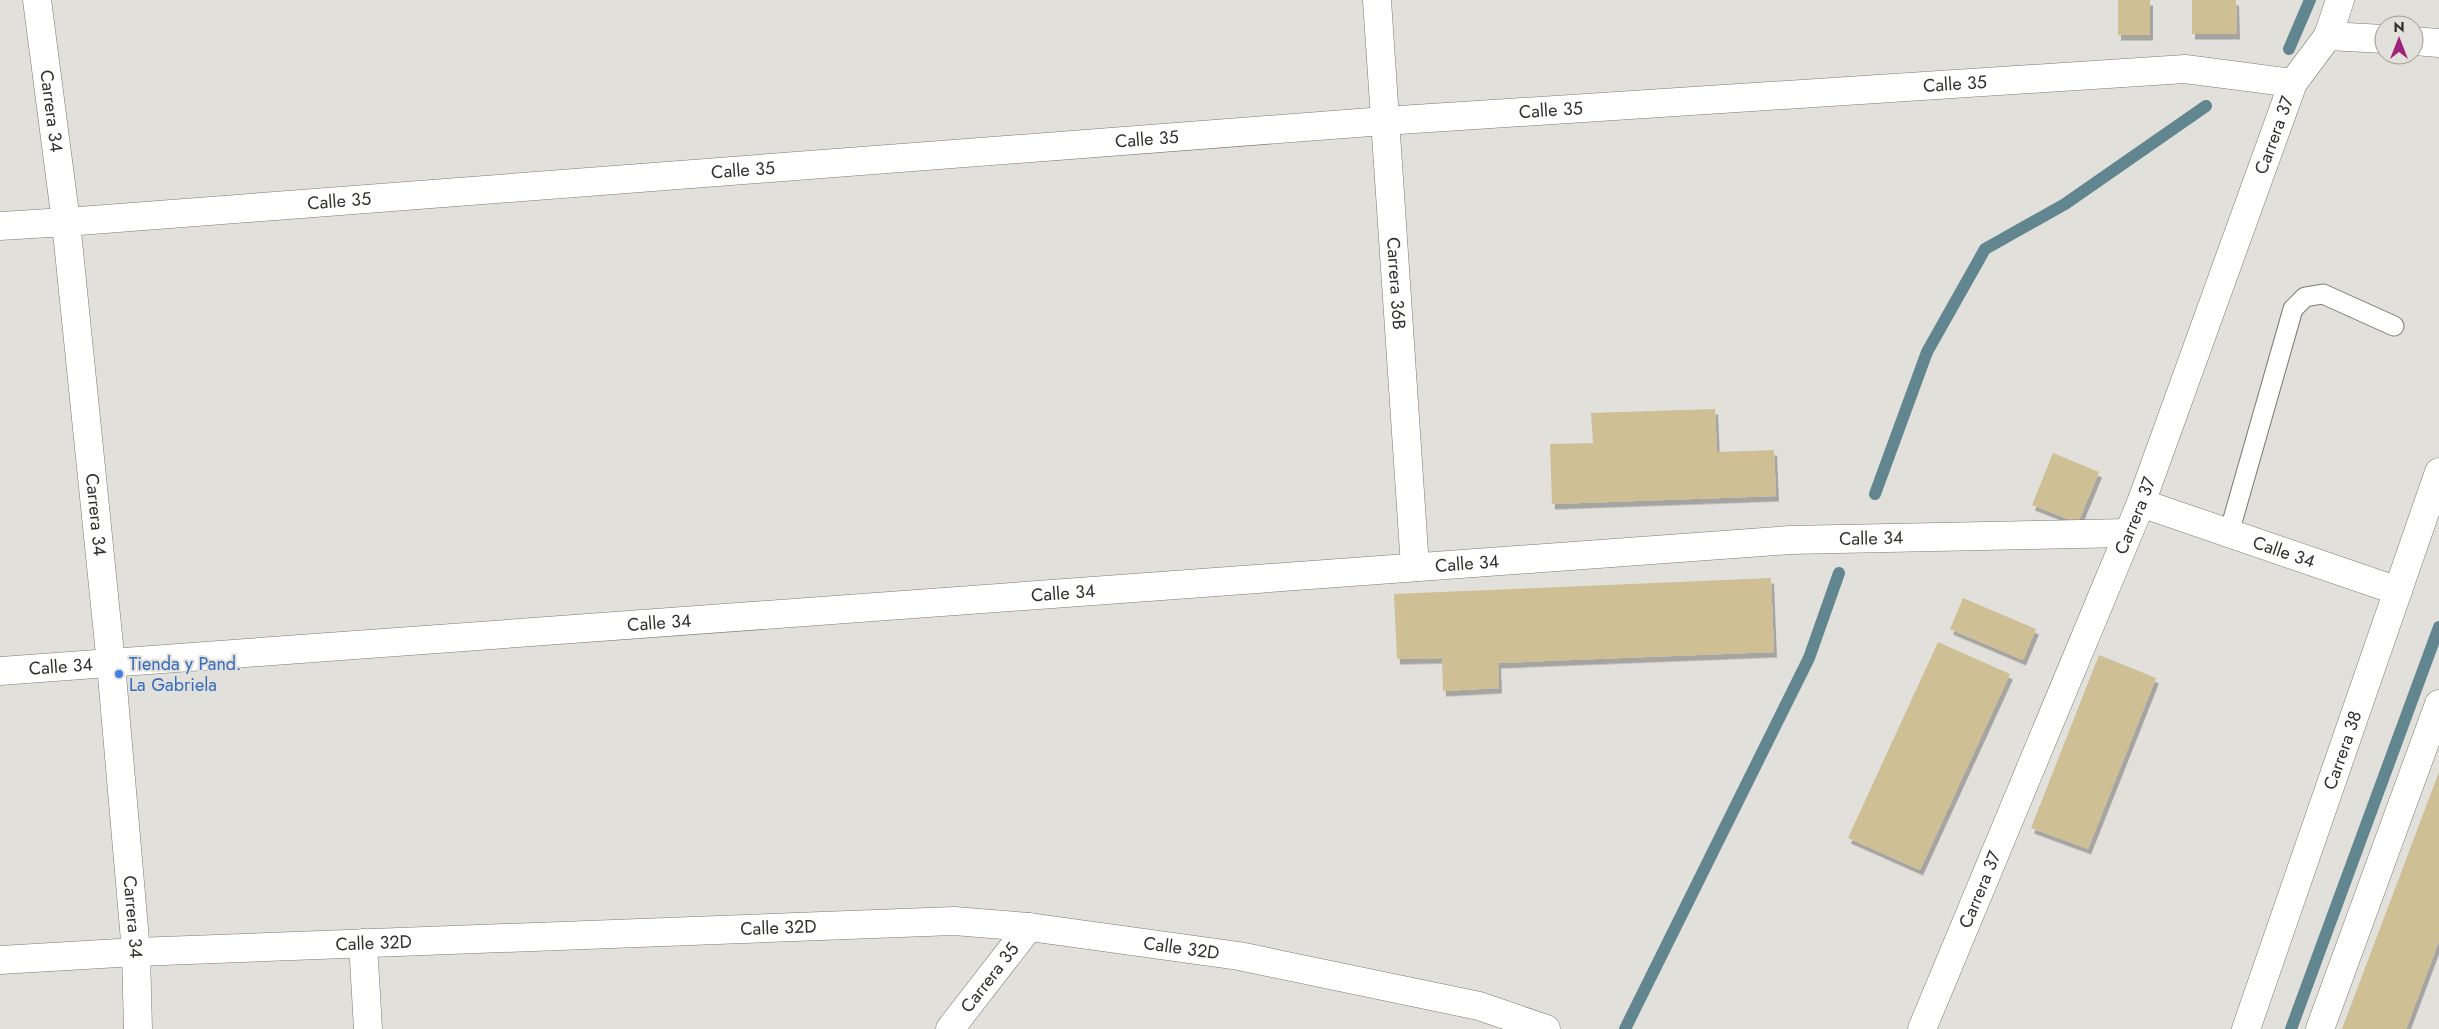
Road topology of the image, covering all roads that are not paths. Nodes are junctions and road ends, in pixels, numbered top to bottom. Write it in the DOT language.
graph roads {
  1 [pos="36,0"];
  2 [pos="1377,0"];
  3 [pos="2340,0"];
  4 [pos="2328,36"];
  5 [pos="2374,38"];
  6 [pos="2424,42"];
  7 [pos="2439,43"];
  8 [pos="2293,83"];
  9 [pos="1384,121"];
  10 [pos="66,222"];
  11 [pos="0,226"];
  12 [pos="2394,326"];
  13 [pos="2439,472"];
  14 [pos="2141,503"];
  15 [pos="2229,532"];
  16 [pos="2128,533"];
  17 [pos="1415,567"];
  18 [pos="2398,590"];
  19 [pos="112,664"];
  20 [pos="0,671"];
  21 [pos="2439,704"];
  22 [pos="1028,927"];
  23 [pos="363,943"];
  24 [pos="136,952"];
  25 [pos="0,960"];
  26 [pos="138,1029"];
  27 [pos="368,1029"];
  28 [pos="950,1029"];
  29 [pos="1546,1029"];
  30 [pos="1922,1029"];
  31 [pos="2246,1029"];
  32 [pos="2320,1029"];
  1 -- 10 [label="street, Carrera 34"];
  2 -- 9 [label="street, Carrera 36B"];
  3 -- 4 [label="street, Carrera 37"];
  4 -- 5 [label="street"];
  4 -- 8 [label="street, Carrera 37"];
  6 -- 7 [label="street"];
  8 -- 9 [label="street, Calle 35"];
  8 -- 14 [label="street, Carrera 37"];
  9 -- 10 [label="street, Calle 35"];
  9 -- 17 [label="street, Carrera 36B"];
  10 -- 11 [label="street, Calle 35"];
  10 -- 19 [label="street, Carrera 34"];
  12 -- 15 [label="lane"];
  13 -- 18 [label="street, Carrera 38"];
  14 -- 15 [label="street, Calle 34"];
  14 -- 16 [label="street, Carrera 37"];
  15 -- 18 [label="street, Calle 34"];
  16 -- 17 [label="street, Calle 34"];
  16 -- 30 [label="street, Carrera 37"];
  17 -- 19 [label="street, Calle 34"];
  18 -- 31 [label="street, Carrera 38"];
  19 -- 20 [label="street, Calle 34"];
  19 -- 24 [label="street, Carrera 34"];
  21 -- 32 [label="street"];
  22 -- 23 [label="street, Calle 32D"];
  22 -- 28 [label="street, Carrera 35"];
  22 -- 29 [label="street, Calle 32D"];
  23 -- 24 [label="street, Calle 32D"];
  23 -- 27 [label="street"];
  24 -- 25 [label="street, Calle 32D"];
  24 -- 26 [label="street, Carrera 34"];
}
